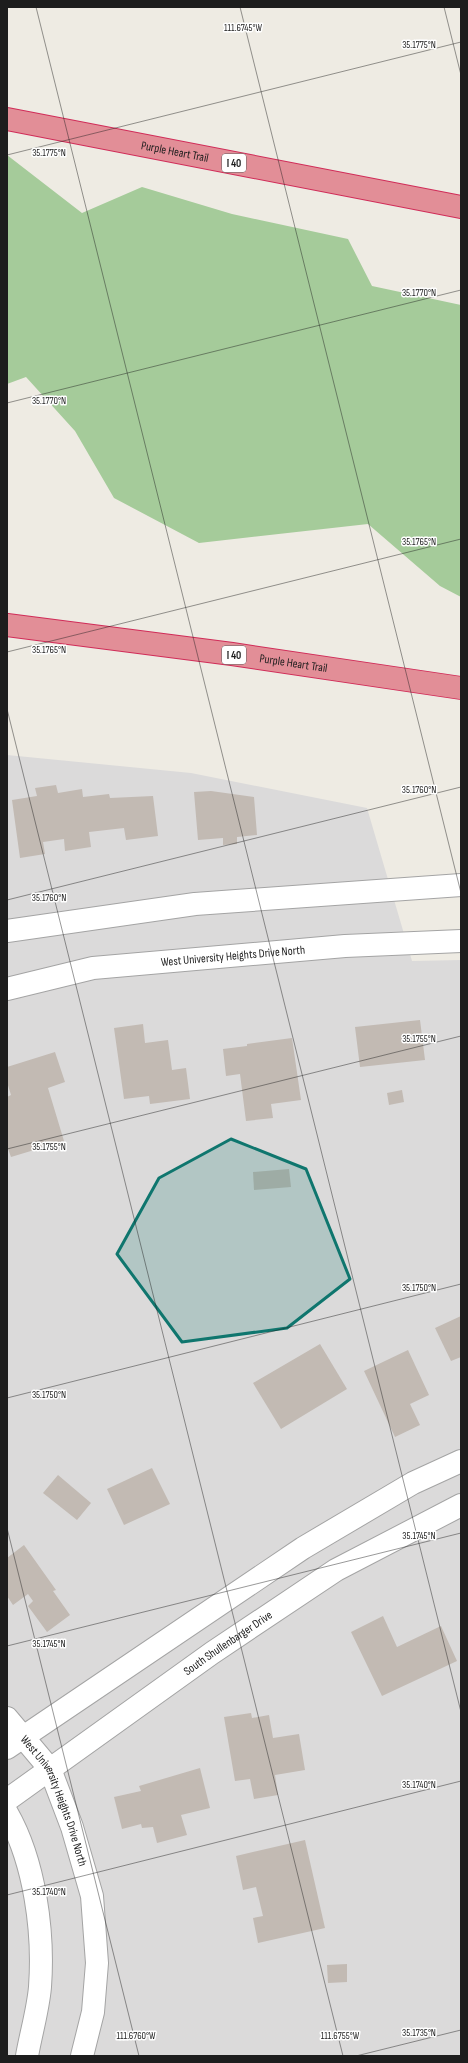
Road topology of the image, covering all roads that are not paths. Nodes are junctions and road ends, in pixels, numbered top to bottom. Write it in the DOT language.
graph roads {
  1 [pos="7,119"];
  2 [pos="461,207"];
  3 [pos="7,624"];
  4 [pos="461,688"];
  5 [pos="461,884"];
  6 [pos="7,931"];
  7 [pos="461,940"];
  8 [pos="7,989"];
  9 [pos="461,1461"];
  10 [pos="461,1505"];
  11 [pos="7,1718"];
  12 [pos="15,1743"];
  13 [pos="50,1769"];
  14 [pos="7,1800"];
  15 [pos="7,1813"];
  16 [pos="27,2056"];
  17 [pos="82,2056"];
  1 -- 2 [label="highway, Purple Heart Trail / I 40"];
  3 -- 4 [label="highway, Purple Heart Trail / I 40"];
  5 -- 6 [label="street"];
  7 -- 8 [label="street, West University Heights Drive North"];
  9 -- 12 [label="street"];
  10 -- 13 [label="street, South Shullenbarger Drive"];
  11 -- 12 [label="street, West University Heights Drive North"];
  12 -- 13 [label="street, West University Heights Drive North"];
  13 -- 14 [label="street, South Shullenbarger Drive"];
  13 -- 17 [label="street, West University Heights Drive North"];
  15 -- 16 [label="street"];
}
